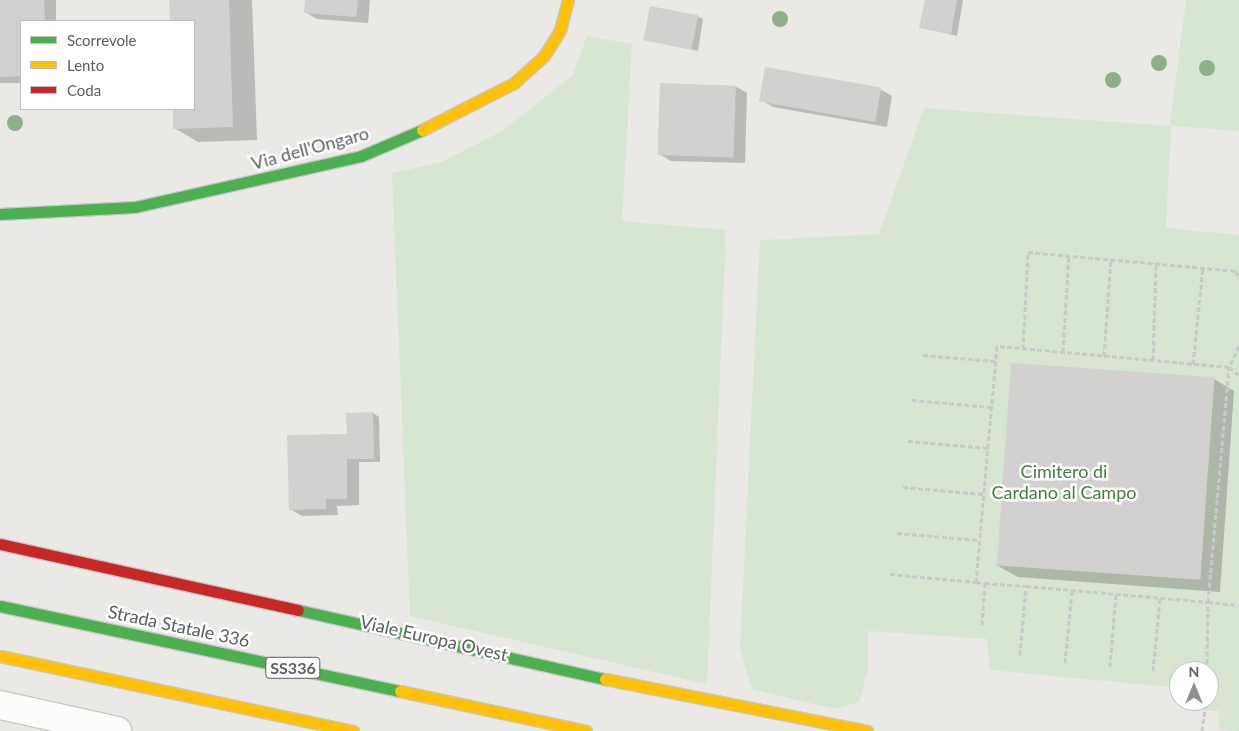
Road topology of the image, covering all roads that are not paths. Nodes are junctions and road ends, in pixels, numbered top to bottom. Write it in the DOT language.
graph roads {
  1 [pos="568,0"];
  2 [pos="0,214"];
  3 [pos="0,544"];
  4 [pos="0,606"];
  5 [pos="0,656"];
  6 [pos="0,705"];
  7 [pos="117,731"];
  8 [pos="353,731"];
  9 [pos="586,731"];
  10 [pos="867,731"];
  1 -- 2 [label="main road, Via dell'Ongaro"];
  3 -- 10 [label="main road, Viale Europa Ovest"];
  4 -- 9 [label="main road, Strada Statale 336 / SS336"];
  5 -- 8 [label="main road"];
  6 -- 7 [label="street"];
}
